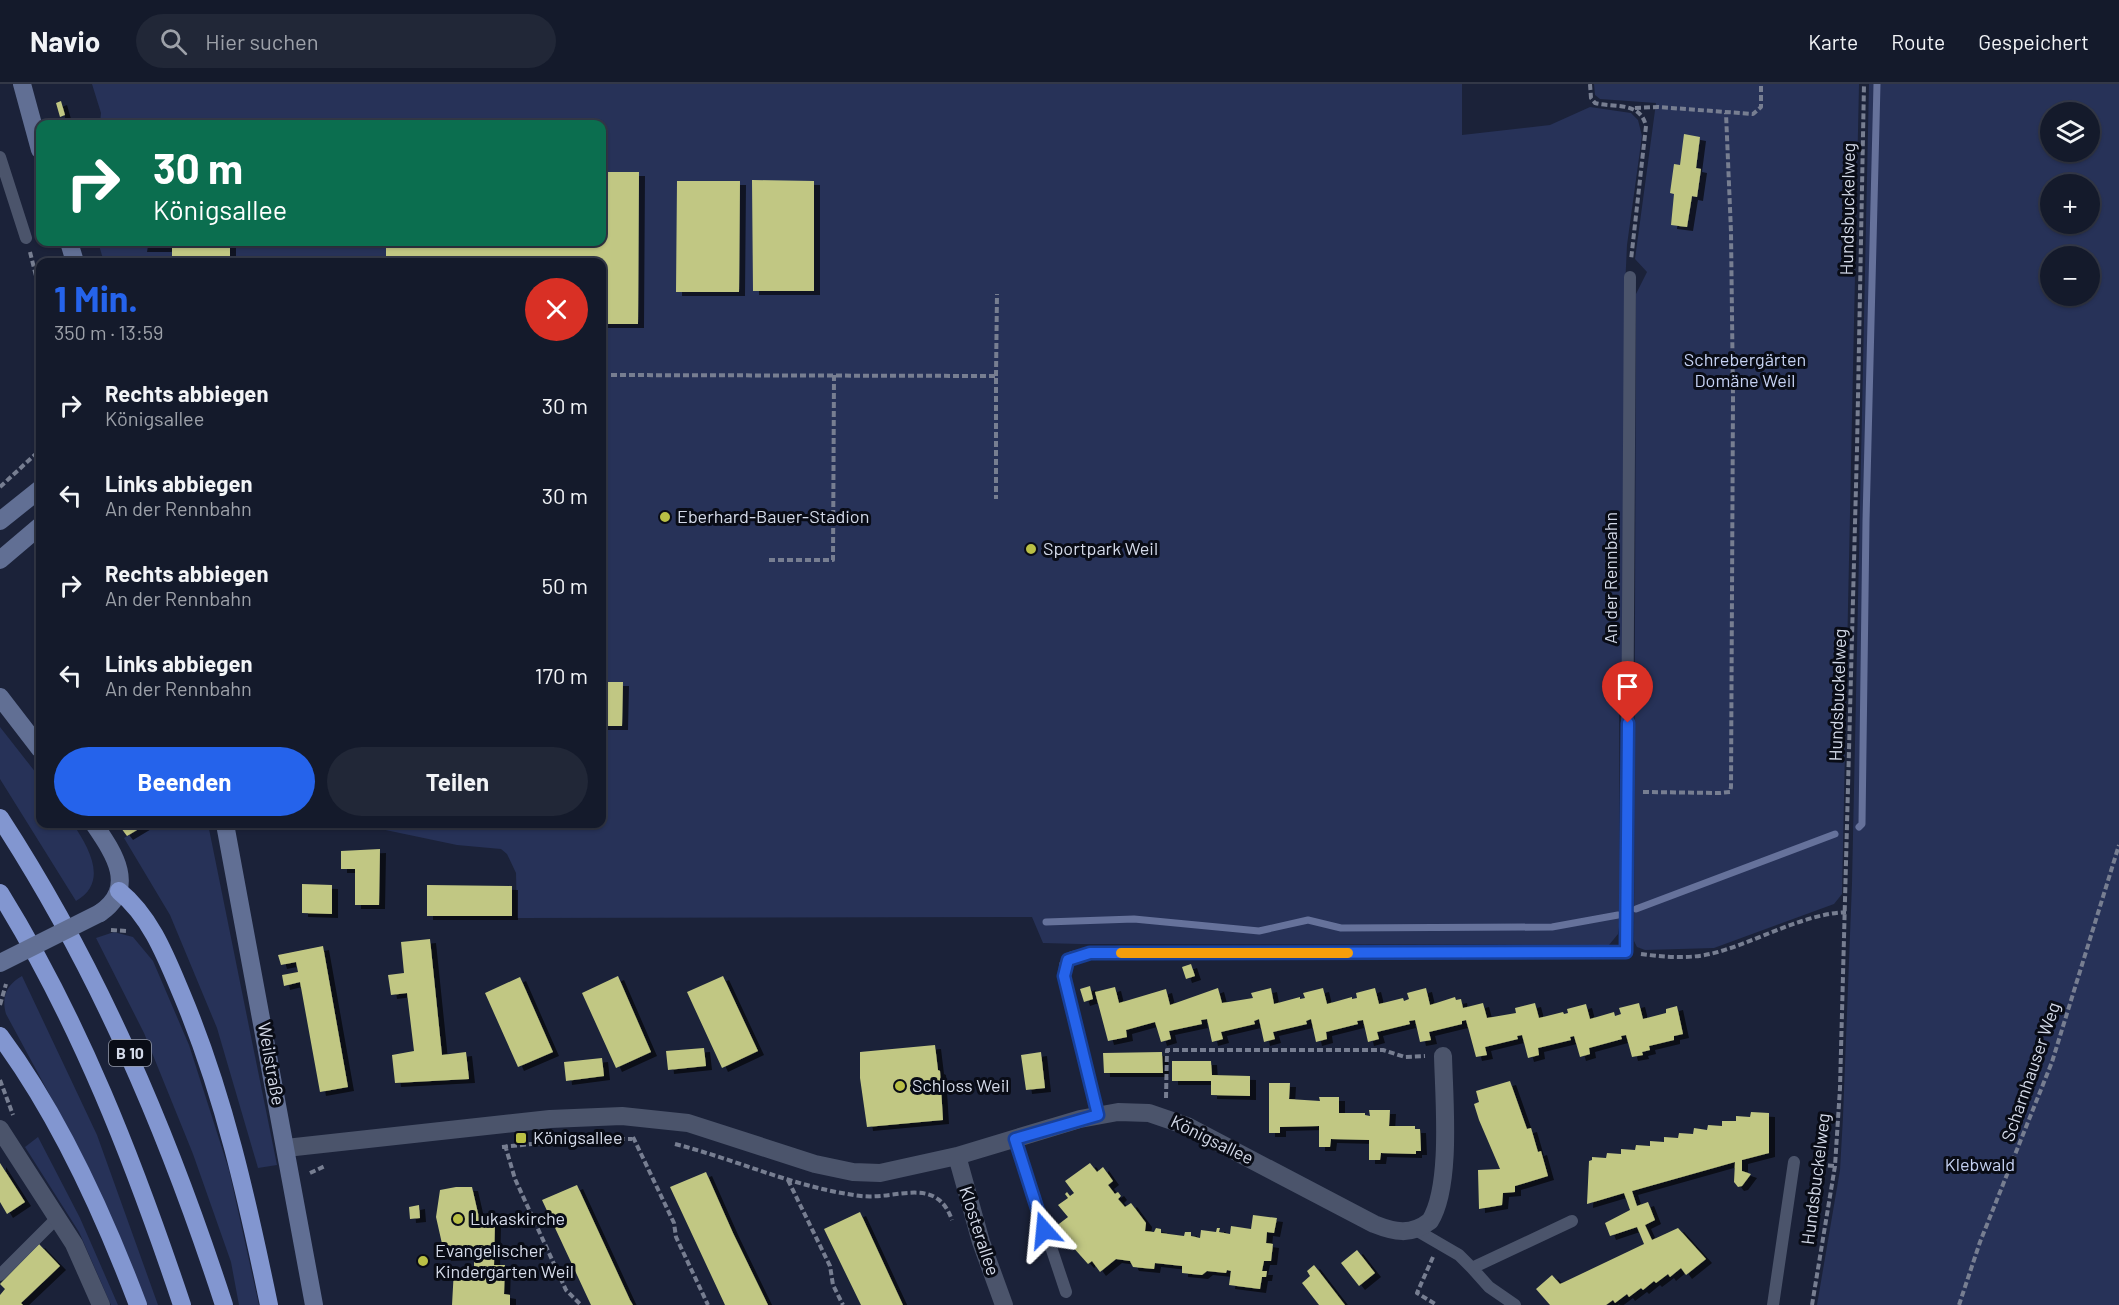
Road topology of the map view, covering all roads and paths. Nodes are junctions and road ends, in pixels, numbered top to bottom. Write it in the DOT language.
graph roads {
  1 [pos="22,84"];
  2 [pos="1590,84"];
  3 [pos="1761,84"];
  4 [pos="1864,84"];
  5 [pos="1634,108"];
  6 [pos="1726,113"];
  7 [pos="36,135"];
  8 [pos="0,157"];
  9 [pos="26,238"];
  10 [pos="36,276"];
  11 [pos="1630,277"];
  12 [pos="997,294"];
  13 [pos="606,375"];
  14 [pos="834,375"];
  15 [pos="996,376"];
  16 [pos="36,454"];
  17 [pos="0,487"];
  18 [pos="36,492"];
  19 [pos="996,498"];
  20 [pos="0,521"];
  21 [pos="36,529"];
  22 [pos="0,560"];
  23 [pos="769,560"];
  24 [pos="0,697"];
  25 [pos="36,744"];
  26 [pos="1627,792"];
  27 [pos="0,818"];
  28 [pos="96,828"];
  29 [pos="226,828"];
  30 [pos="2119,845"];
  31 [pos="119,891"];
  32 [pos="0,893"];
  33 [pos="1846,912"];
  34 [pos="1626,952"];
  35 [pos="0,963"];
  36 [pos="6,984"];
  37 [pos="0,1005"];
  38 [pos="0,1036"];
  39 [pos="1443,1056"];
  40 [pos="0,1080"];
  41 [pos="1098,1115"];
  42 [pos="622,1116"];
  43 [pos="1164,1117"];
  44 [pos="7,1124"];
  45 [pos="502,1125"];
  46 [pos="603,1139"];
  47 [pos="634,1139"];
  48 [pos="640,1139"];
  49 [pos="1015,1139"];
  50 [pos="579,1140"];
  51 [pos="667,1142"];
  52 [pos="505,1146"];
  53 [pos="286,1148"];
  54 [pos="494,1148"];
  55 [pos="957,1156"];
  56 [pos="1794,1162"];
  57 [pos="328,1165"];
  58 [pos="1834,1166"];
  59 [pos="291,1177"];
  60 [pos="788,1179"];
  61 [pos="58,1217"];
  62 [pos="1572,1221"];
  63 [pos="953,1222"];
  64 [pos="1416,1230"];
  65 [pos="1439,1244"];
  66 [pos="1472,1268"];
  67 [pos="0,1275"];
  68 [pos="1066,1292"];
  69 [pos="101,1305"];
  70 [pos="138,1305"];
  71 [pos="182,1305"];
  72 [pos="224,1305"];
  73 [pos="269,1305"];
  74 [pos="314,1305"];
  75 [pos="581,1305"];
  76 [pos="708,1305"];
  77 [pos="843,1305"];
  78 [pos="1004,1305"];
  79 [pos="1437,1305"];
  80 [pos="1515,1305"];
  81 [pos="1773,1305"];
  82 [pos="1812,1305"];
  83 [pos="1959,1305"];
  1 -- 7 [label="street"];
  2 -- 5 [label="path"];
  3 -- 6 [label="path"];
  4 -- 33 [label="path, Hundsbuckelweg"];
  5 -- 6 [label="path"];
  5 -- 11 [label="path"];
  6 -- 26 [label="path"];
  8 -- 9 [label="lane"];
  9 -- 10 [label="path"];
  11 -- 26 [label="lane, An der Rennbahn"];
  12 -- 15 [label="path"];
  13 -- 14 [label="path"];
  14 -- 15 [label="path"];
  14 -- 23 [label="path"];
  15 -- 19 [label="path"];
  16 -- 17 [label="path"];
  18 -- 20 [label="street"];
  21 -- 22 [label="street"];
  24 -- 25 [label="street"];
  26 -- 34 [label="lane, An der Rennbahn"];
  27 -- 72 [label="highway, B 10"];
  28 -- 31 [label="street"];
  29 -- 53 [label="street, Weilstraße"];
  30 -- 83 [label="path, Scharnhauser Weg"];
  31 -- 35 [label="street, bridge"];
  31 -- 73 [label="highway"];
  32 -- 71 [label="highway, B 10"];
  33 -- 34 [label="path"];
  33 -- 58 [label="path, Hundsbuckelweg"];
  34 -- 41 [label="lane"];
  36 -- 37 [label="path"];
  38 -- 70 [label="highway"];
  39 -- 43 [label="path"];
  39 -- 64 [label="street"];
  40 -- 44 [label="path"];
  41 -- 43 [label="street, Königsallee"];
  41 -- 49 [label="street, Königsallee"];
  42 -- 45 [label="street, Königsallee"];
  42 -- 47 [label="path"];
  42 -- 55 [label="street, Königsallee"];
  43 -- 64 [label="street, Königsallee"];
  44 -- 61 [label="street"];
  45 -- 52 [label="path"];
  45 -- 53 [label="street, Königsallee"];
  46 -- 47 [label="path"];
  47 -- 48 [label="path"];
  47 -- 76 [label="path"];
  49 -- 55 [label="street, Königsallee"];
  49 -- 68 [label="lane"];
  50 -- 52 [label="path"];
  51 -- 60 [label="path"];
  52 -- 54 [label="path"];
  52 -- 75 [label="path"];
  53 -- 59 [label="street, Weilstraße"];
  55 -- 78 [label="street, Klosterallee"];
  56 -- 58 [label="path"];
  56 -- 81 [label="lane"];
  57 -- 59 [label="path"];
  58 -- 82 [label="path, Hundsbuckelweg"];
  59 -- 74 [label="street, Weilstraße"];
  60 -- 63 [label="path"];
  60 -- 77 [label="path"];
  61 -- 67 [label="lane"];
  61 -- 69 [label="street"];
  62 -- 66 [label="lane"];
  64 -- 65 [label="lane"];
  65 -- 66 [label="lane"];
  65 -- 79 [label="path"];
  66 -- 80 [label="lane"];
}
